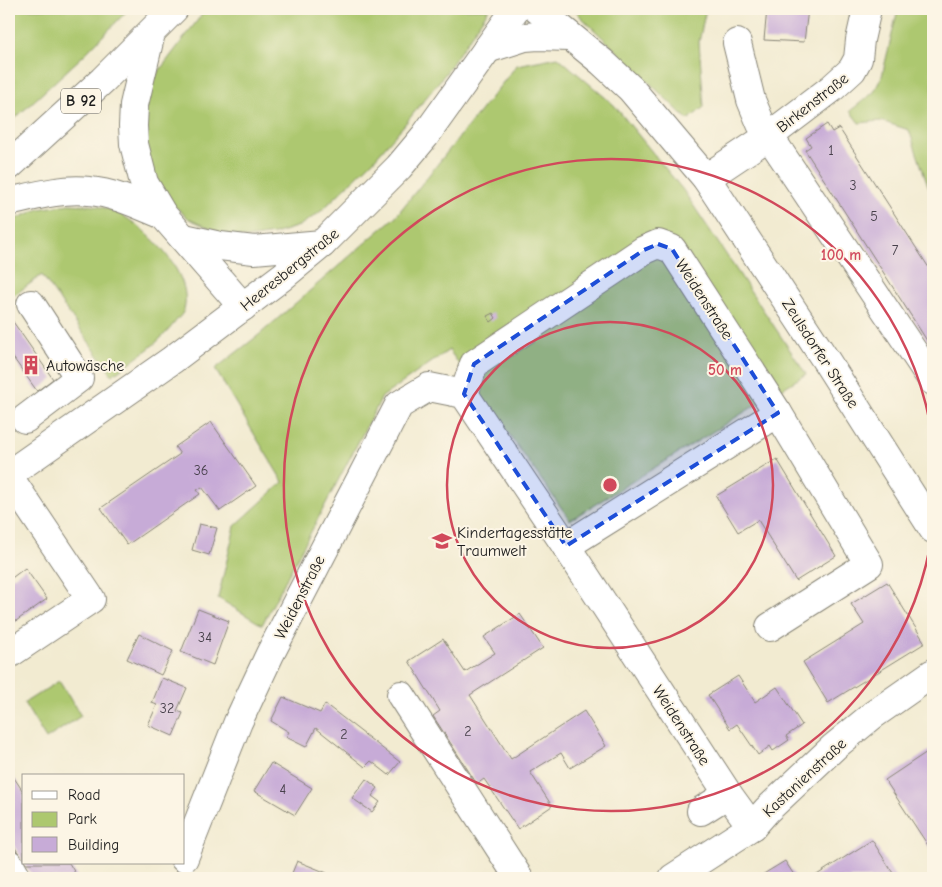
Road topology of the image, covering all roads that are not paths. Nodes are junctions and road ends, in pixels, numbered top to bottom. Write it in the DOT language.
graph roads {
  1 [pos="174,9"];
  2 [pos="516,9"];
  3 [pos="537,9"];
  4 [pos="867,9"];
  5 [pos="151,32"];
  6 [pos="570,37"];
  7 [pos="736,43"];
  8 [pos="487,49"];
  9 [pos="769,136"];
  10 [pos="9,166"];
  11 [pos="706,178"];
  12 [pos="9,202"];
  13 [pos="163,215"];
  14 [pos="184,238"];
  15 [pos="322,244"];
  16 [pos="31,304"];
  17 [pos="243,307"];
  18 [pos="933,381"];
  19 [pos="464,394"];
  20 [pos="778,413"];
  21 [pos="14,417"];
  22 [pos="46,449"];
  23 [pos="9,476"];
  24 [pos="933,529"];
  25 [pos="566,546"];
  26 [pos="770,627"];
  27 [pos="9,654"];
  28 [pos="933,672"];
  29 [pos="401,695"];
  30 [pos="728,794"];
  31 [pos="701,811"];
  32 [pos="752,827"];
  33 [pos="185,855"];
  34 [pos="9,864"];
  35 [pos="182,864"];
  36 [pos="17,878"];
  37 [pos="176,878"];
  38 [pos="519,878"];
  39 [pos="673,878"];
  1 -- 5 [label="street, B 92"];
  2 -- 8 [label="street, Heeresbergstraße"];
  3 -- 6 [label="street, Zeulsdorfer Straße"];
  4 -- 9 [label="street, Birkenstraße"];
  5 -- 10 [label="street, B 92"];
  5 -- 13 [label="street"];
  6 -- 8 [label="street"];
  6 -- 11 [label="street, Zeulsdorfer Straße"];
  7 -- 9 [label="street"];
  8 -- 15 [label="street, Heeresbergstraße"];
  9 -- 11 [label="street"];
  9 -- 18 [label="street"];
  11 -- 24 [label="street, Zeulsdorfer Straße"];
  12 -- 13 [label="street"];
  13 -- 14 [label="street"];
  14 -- 15 [label="street"];
  14 -- 17 [label="street"];
  15 -- 17 [label="street, Heeresbergstraße"];
  16 -- 21 [label="street"];
  17 -- 22 [label="street, Heeresbergstraße"];
  19 -- 20 [label="street, Weidenstraße"];
  19 -- 25 [label="street, Weidenstraße"];
  19 -- 33 [label="street, Weidenstraße"];
  20 -- 25 [label="street"];
  20 -- 26 [label="street"];
  21 -- 22 [label="street"];
  22 -- 23 [label="street, Heeresbergstraße"];
  23 -- 27 [label="street, Heeresbergstraße"];
  25 -- 30 [label="street, Weidenstraße"];
  28 -- 32 [label="street, Kastanienstraße"];
  29 -- 38 [label="street"];
  30 -- 31 [label="street"];
  30 -- 32 [label="street, Weidenstraße"];
  32 -- 39 [label="street, Kastanienstraße"];
  34 -- 36 [label="street"];
  35 -- 37 [label="street"];
}
